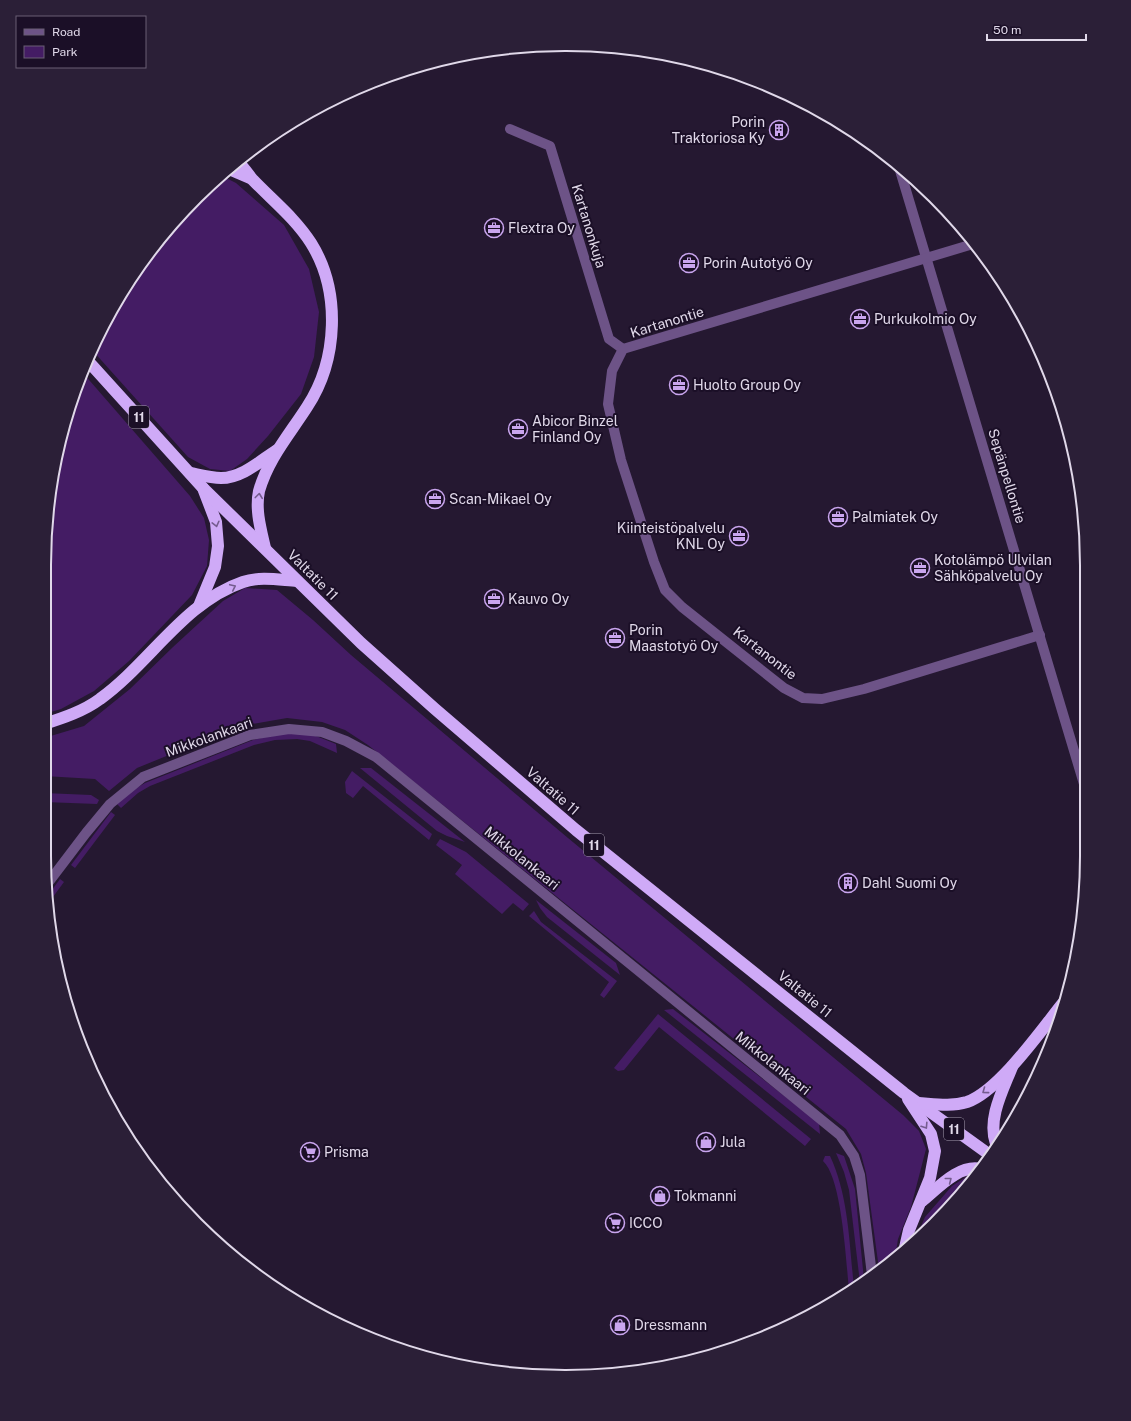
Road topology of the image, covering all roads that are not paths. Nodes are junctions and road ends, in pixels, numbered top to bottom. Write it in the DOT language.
graph roads {
  1 [pos="510,129"];
  2 [pos="242,166"];
  3 [pos="235,171"];
  4 [pos="903,177"];
  5 [pos="253,179"];
  6 [pos="968,245"];
  7 [pos="927,258"];
  8 [pos="623,350"];
  9 [pos="92,365"];
  10 [pos="278,449"];
  11 [pos="190,473"];
  12 [pos="203,488"];
  13 [pos="265,548"];
  14 [pos="297,581"];
  15 [pos="199,606"];
  16 [pos="1040,635"];
  17 [pos="51,722"];
  18 [pos="1080,770"];
  19 [pos="52,877"];
  20 [pos="1055,1012"];
  21 [pos="1013,1064"];
  22 [pos="904,1093"];
  23 [pos="918,1103"];
  24 [pos="995,1138"];
  25 [pos="986,1152"];
  26 [pos="973,1170"];
  27 [pos="921,1201"];
  28 [pos="907,1240"];
  29 [pos="871,1269"];
  1 -- 8 [label="street, Kartanonkuja"];
  2 -- 5 [label="highway"];
  3 -- 5 [label="highway"];
  4 -- 7 [label="street, Sepänpellontie"];
  5 -- 10 [label="highway"];
  6 -- 7 [label="street, Kartanontie"];
  7 -- 8 [label="street, Kartanontie"];
  7 -- 16 [label="street, Sepänpellontie"];
  8 -- 16 [label="street, Kartanontie"];
  9 -- 11 [label="highway, 11"];
  10 -- 11 [label="highway"];
  13 -- 10 [label="highway, one-way"];
  11 -- 12 [label="highway, 11"];
  12 -- 13 [label="highway, Valtatie 11 / 11"];
  12 -- 15 [label="highway, one-way"];
  13 -- 14 [label="highway, Valtatie 11 / 11"];
  15 -- 14 [label="highway, one-way"];
  14 -- 22 [label="highway, Valtatie 11 / 11"];
  15 -- 17 [label="highway"];
  16 -- 18 [label="street, Sepänpellontie"];
  19 -- 29 [label="street, Mikkolankaari"];
  20 -- 21 [label="highway"];
  21 -- 23 [label="highway, one-way"];
  21 -- 24 [label="highway"];
  22 -- 23 [label="highway, 11"];
  22 -- 27 [label="highway, one-way"];
  23 -- 25 [label="highway, 11"];
  27 -- 26 [label="highway, one-way"];
  27 -- 28 [label="highway"];
}
